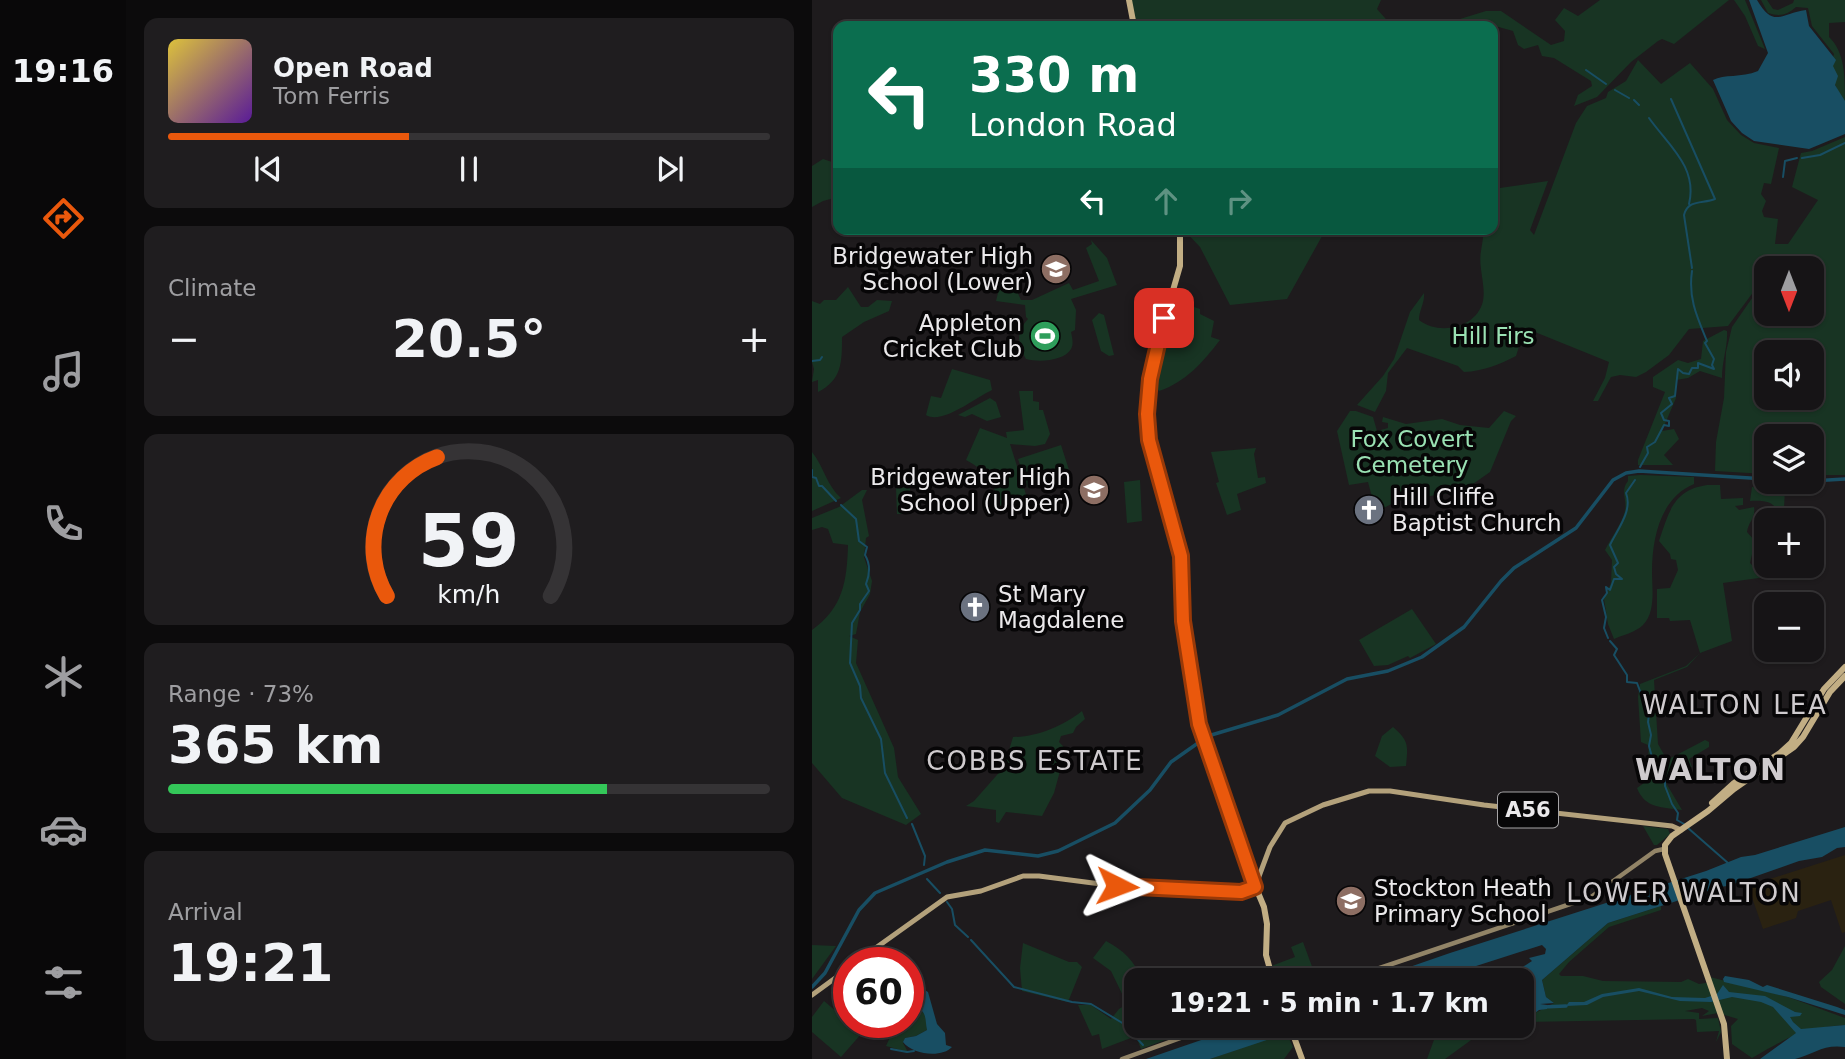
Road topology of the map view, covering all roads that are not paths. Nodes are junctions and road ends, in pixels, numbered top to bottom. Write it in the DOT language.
graph roads {
  1 [pos="1129,0"];
  2 [pos="1133,21"];
  3 [pos="1180,235"];
  4 [pos="1845,667"];
  5 [pos="1845,676"];
  6 [pos="1703,814"];
  7 [pos="1684,827"];
  8 [pos="1664,849"];
  9 [pos="1255,887"];
  10 [pos="877,947"];
  11 [pos="1270,968"];
  12 [pos="1379,968"];
  13 [pos="833,980"];
  14 [pos="812,995"];
  15 [pos="1181,1038"];
  16 [pos="1295,1038"];
  17 [pos="1122,1059"];
  18 [pos="1302,1059"];
  19 [pos="1727,1059"];
  1 -- 2 [label="highway"];
  3 -- 9 [label="highway"];
  4 -- 6 [label="highway"];
  5 -- 6 [label="highway"];
  6 -- 7 [label="highway"];
  7 -- 8 [label="highway"];
  7 -- 9 [label="main road, A56"];
  8 -- 12 [label="main road"];
  8 -- 19 [label="highway"];
  9 -- 10 [label="main road"];
  9 -- 11 [label="highway"];
  13 -- 14 [label="main road"];
  15 -- 17 [label="main road"];
  16 -- 18 [label="highway"];
}
